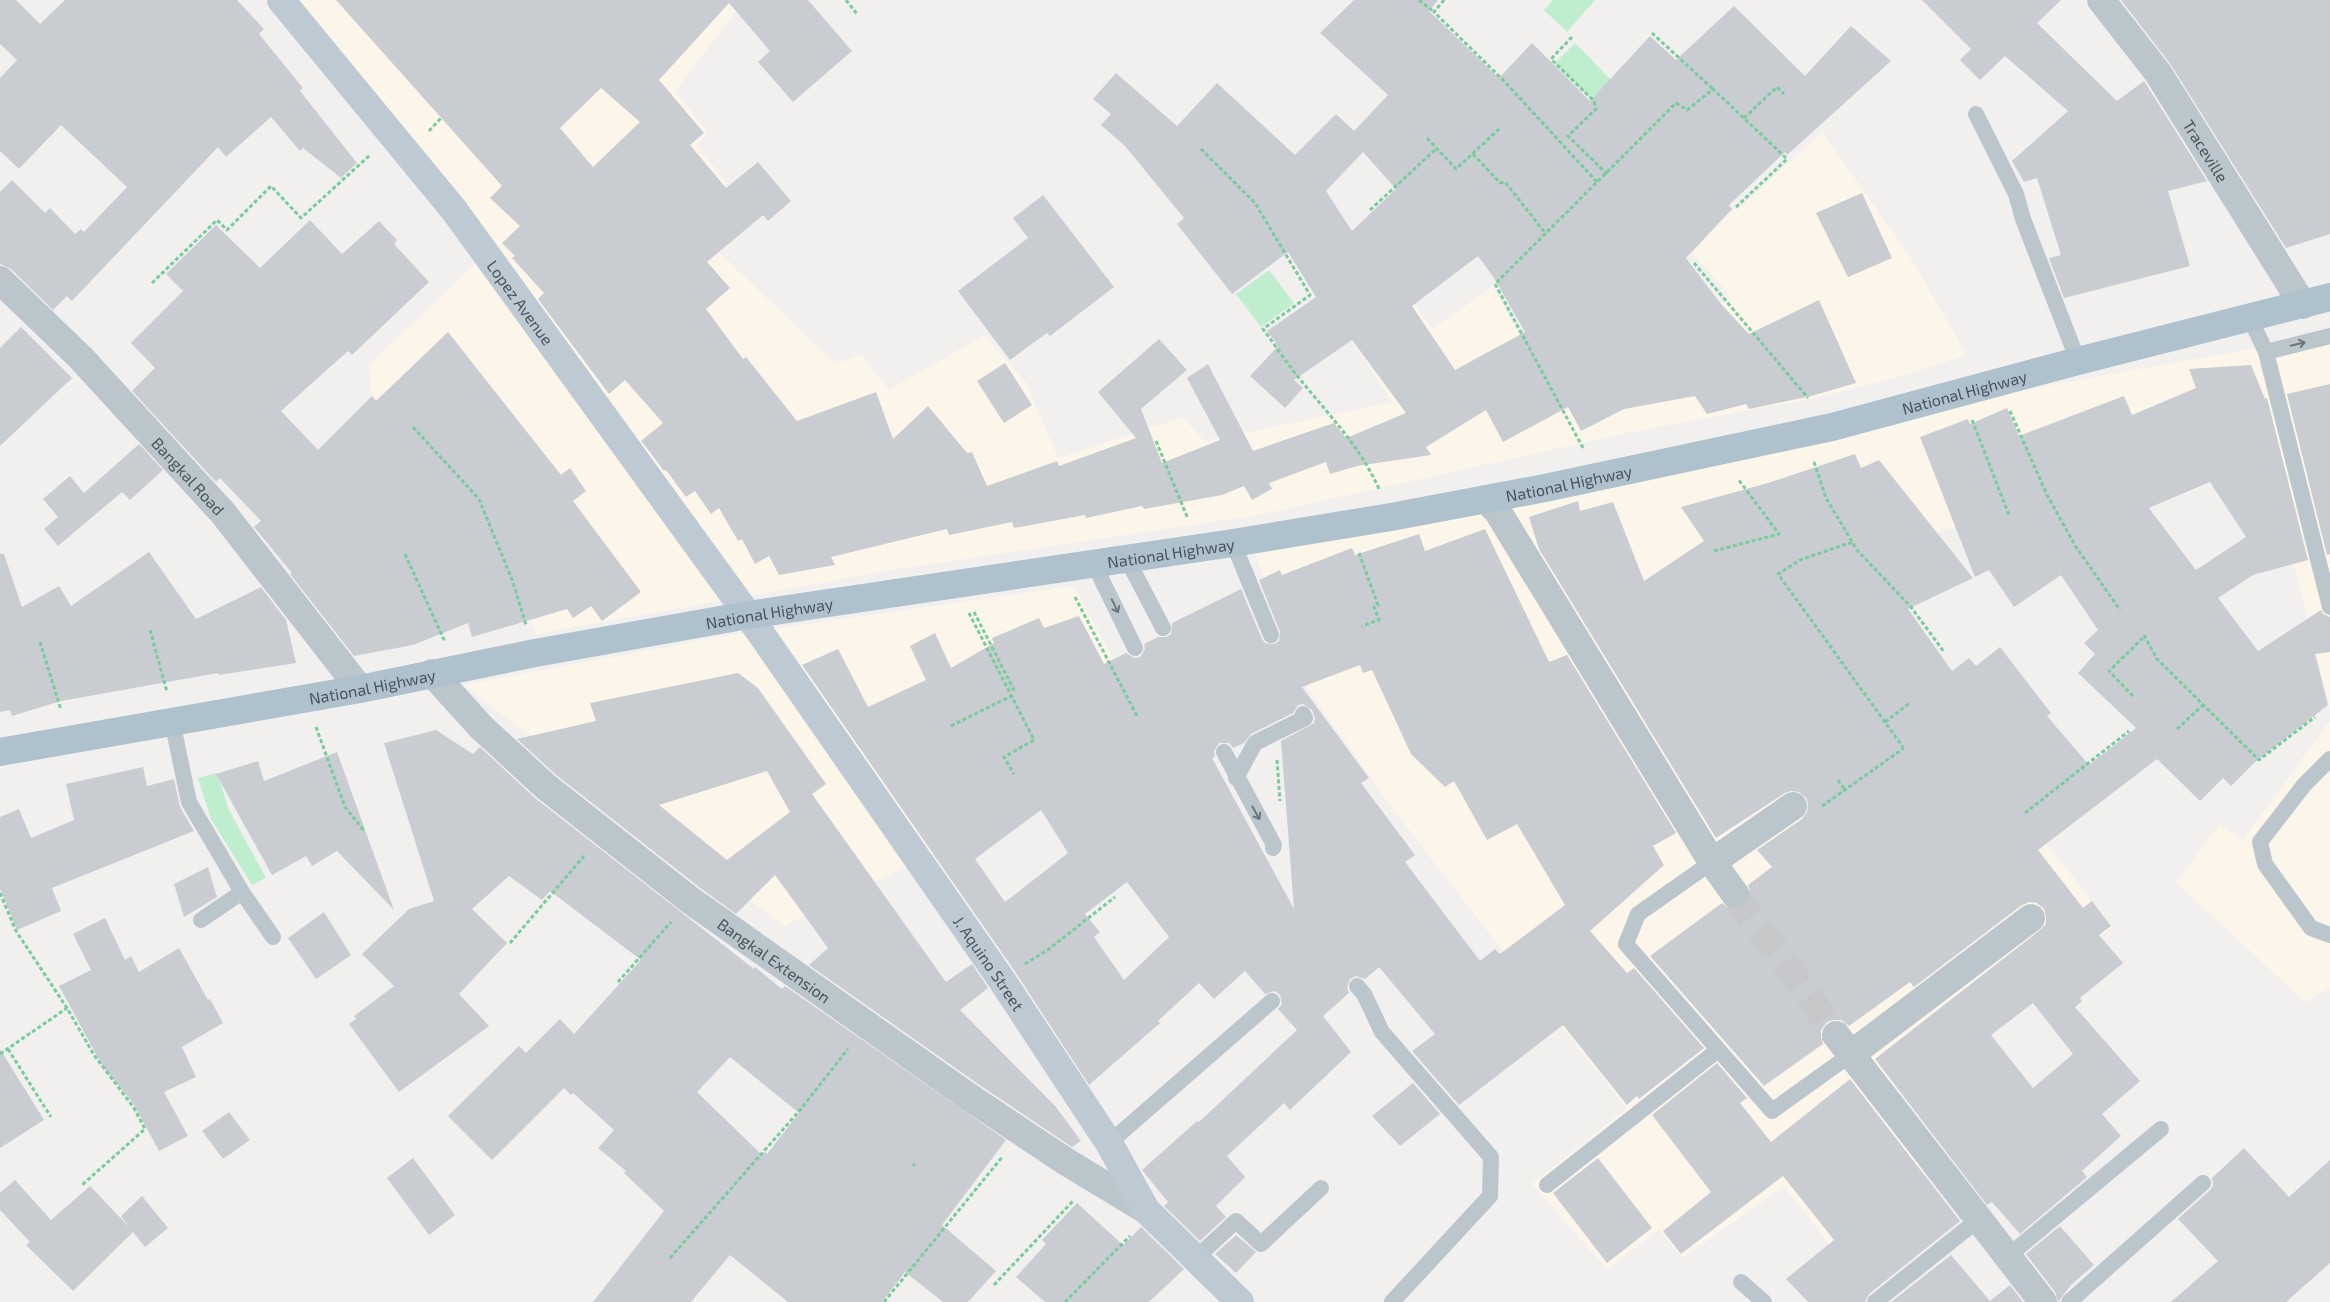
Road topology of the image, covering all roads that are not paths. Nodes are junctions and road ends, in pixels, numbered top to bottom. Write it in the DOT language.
graph roads {
  1 [pos="281,0"];
  2 [pos="2101,0"];
  3 [pos="1976,114"];
  4 [pos="0,280"];
  5 [pos="2330,297"];
  6 [pos="2303,305"];
  7 [pos="2250,318"];
  8 [pos="2330,336"];
  9 [pos="2266,352"];
  10 [pos="2078,361"];
  11 [pos="1486,499"];
  12 [pos="1233,543"];
  13 [pos="1127,559"];
  14 [pos="1094,564"];
  15 [pos="2330,607"];
  16 [pos="748,615"];
  17 [pos="1163,628"];
  18 [pos="1271,635"];
  19 [pos="1135,648"];
  20 [pos="443,671"];
  21 [pos="360,689"];
  22 [pos="1303,714"];
  23 [pos="172,721"];
  24 [pos="0,752"];
  25 [pos="1224,752"];
  26 [pos="2330,759"];
  27 [pos="1229,777"];
  28 [pos="1793,806"];
  29 [pos="1273,847"];
  30 [pos="1712,862"];
  31 [pos="242,892"];
  32 [pos="1735,894"];
  33 [pos="2031,918"];
  34 [pos="201,920"];
  35 [pos="2330,935"];
  36 [pos="274,937"];
  37 [pos="1357,986"];
  38 [pos="1272,1001"];
  39 [pos="1843,1045"];
  40 [pos="1718,1050"];
  41 [pos="2161,1129"];
  42 [pos="1109,1143"];
  43 [pos="2203,1183"];
  44 [pos="1547,1185"];
  45 [pos="1321,1188"];
  46 [pos="1149,1212"];
  47 [pos="1979,1219"];
  48 [pos="2007,1256"];
  49 [pos="1196,1258"];
  50 [pos="1741,1282"];
  51 [pos="1240,1302"];
  52 [pos="1392,1302"];
  53 [pos="1764,1302"];
  54 [pos="1875,1302"];
  55 [pos="2043,1302"];
  56 [pos="2069,1302"];
  1 -- 16 [label="street, Lopez Avenue"];
  2 -- 6 [label="street, Traceville"];
  3 -- 10 [label="lane"];
  4 -- 21 [label="street, Bangkal Road"];
  5 -- 6 [label="main road, National Highway"];
  6 -- 7 [label="main road, National Highway"];
  7 -- 9 [label="lane"];
  7 -- 10 [label="main road, National Highway"];
  9 -- 8 [label="lane, one-way"];
  9 -- 15 [label="lane"];
  10 -- 11 [label="main road, National Highway"];
  11 -- 12 [label="main road, National Highway"];
  11 -- 30 [label="street"];
  12 -- 13 [label="main road, National Highway"];
  12 -- 18 [label="lane"];
  13 -- 14 [label="main road, National Highway"];
  13 -- 17 [label="lane"];
  14 -- 16 [label="main road, National Highway"];
  14 -- 19 [label="lane, one-way"];
  16 -- 20 [label="main road, National Highway"];
  16 -- 42 [label="street, J. Aquino Street"];
  20 -- 21 [label="main road, National Highway"];
  20 -- 46 [label="street, Bangkal Extension"];
  21 -- 23 [label="main road, National Highway"];
  22 -- 27 [label="lane"];
  23 -- 24 [label="main road, National Highway"];
  23 -- 31 [label="lane"];
  25 -- 27 [label="lane"];
  26 -- 35 [label="lane"];
  27 -- 29 [label="lane, one-way"];
  28 -- 30 [label="street"];
  30 -- 32 [label="street"];
  30 -- 40 [label="lane"];
  31 -- 34 [label="lane"];
  31 -- 36 [label="lane"];
  33 -- 39 [label="street"];
  37 -- 52 [label="lane"];
  38 -- 42 [label="lane"];
  39 -- 40 [label="lane"];
  39 -- 47 [label="street"];
  40 -- 44 [label="lane"];
  41 -- 48 [label="lane"];
  42 -- 46 [label="street, J. Aquino Street"];
  43 -- 56 [label="lane"];
  45 -- 49 [label="lane"];
  46 -- 49 [label="street, J. Aquino Street"];
  47 -- 48 [label="street"];
  47 -- 54 [label="lane"];
  48 -- 55 [label="street"];
  49 -- 51 [label="street, J. Aquino Street"];
  50 -- 53 [label="lane"];
}
